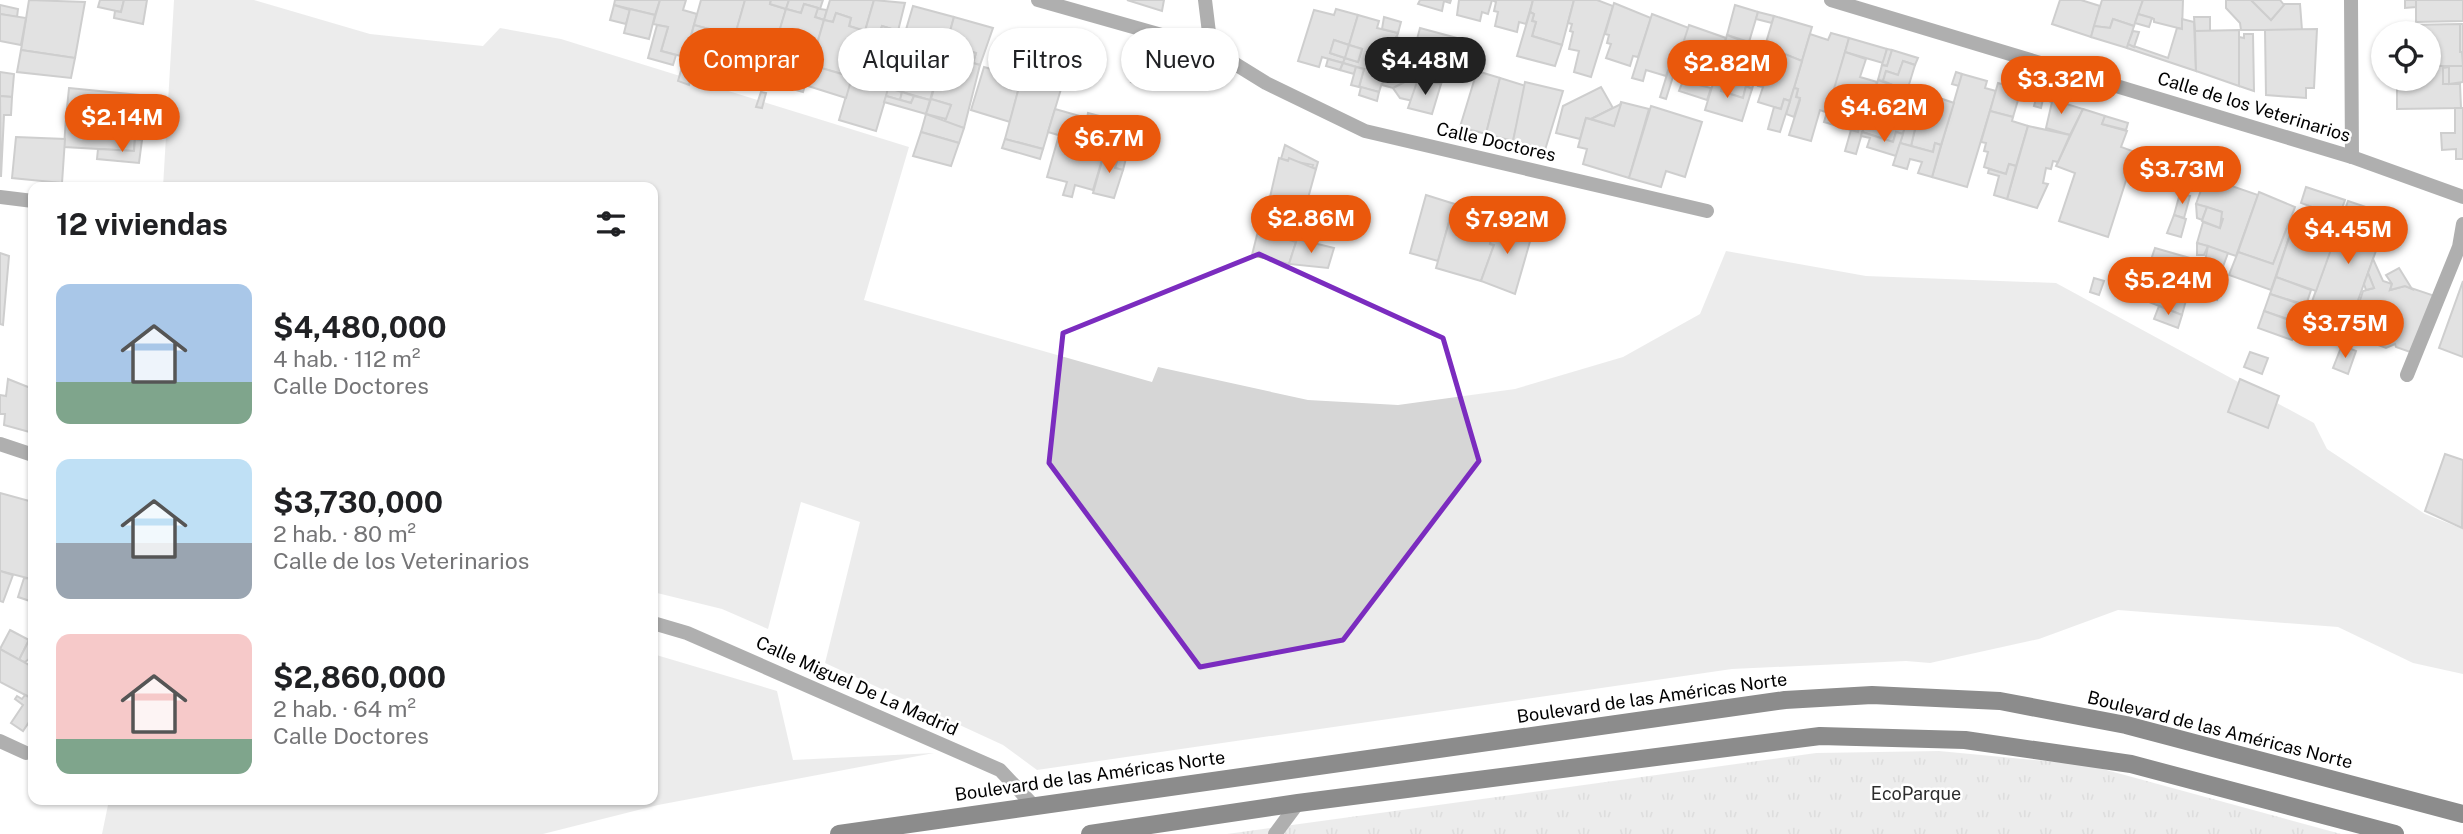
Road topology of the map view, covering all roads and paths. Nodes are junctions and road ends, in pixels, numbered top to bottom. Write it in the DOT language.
graph roads {
  1 [pos="1038,0"];
  2 [pos="1205,0"];
  3 [pos="1831,0"];
  4 [pos="2351,0"];
  5 [pos="1136,28"];
  6 [pos="1208,28"];
  7 [pos="1239,67"];
  8 [pos="2352,157"];
  9 [pos="0,197"];
  10 [pos="2463,197"];
  11 [pos="28,200"];
  12 [pos="1707,211"];
  13 [pos="2463,224"];
  14 [pos="2407,375"];
  15 [pos="0,443"];
  16 [pos="28,452"];
  17 [pos="658,625"];
  18 [pos="0,741"];
  19 [pos="26,752"];
  20 [pos="1298,803"];
  21 [pos="1033,805"];
  22 [pos="2463,814"];
  23 [pos="839,834"];
  24 [pos="1090,834"];
  25 [pos="1275,834"];
  26 [pos="2395,834"];
  1 -- 5 [label="street, Calle Doctores"];
  2 -- 6 [label="street"];
  3 -- 8 [label="street, Calle de los Veterinarios"];
  4 -- 8 [label="street"];
  7 -- 12 [label="street, Calle Doctores"];
  8 -- 10 [label="street, Calle de los Veterinarios"];
  9 -- 11 [label="street"];
  13 -- 14 [label="street"];
  15 -- 16 [label="street"];
  17 -- 21 [label="street, Calle Miguel De La Madrid"];
  18 -- 19 [label="street"];
  20 -- 24 [label="main road"];
  20 -- 25 [label="street"];
  20 -- 26 [label="main road"];
  21 -- 22 [label="main road, Boulevard de las Américas Norte"];
  21 -- 23 [label="main road, Boulevard de las Américas Norte"];
}
